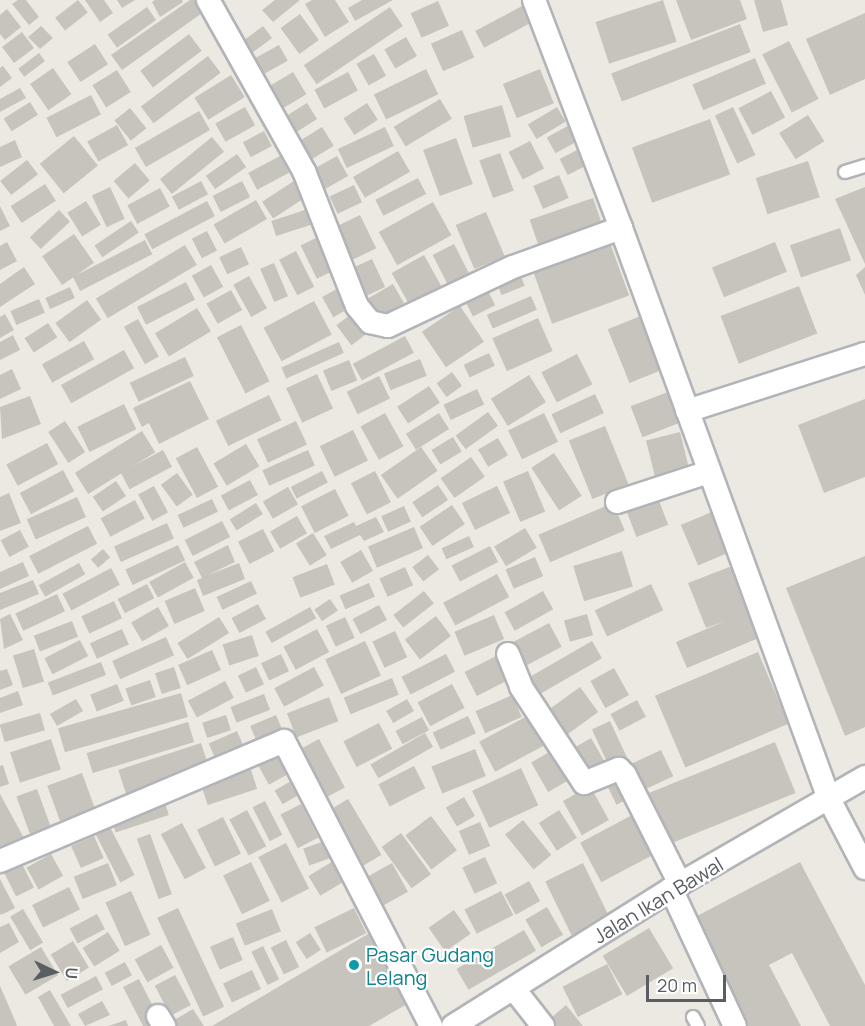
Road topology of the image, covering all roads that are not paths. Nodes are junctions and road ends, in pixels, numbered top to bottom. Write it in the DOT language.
graph roads {
  1 [pos="208,0"];
  2 [pos="534,0"];
  3 [pos="865,166"];
  4 [pos="845,172"];
  5 [pos="621,228"];
  6 [pos="865,354"];
  7 [pos="687,411"];
  8 [pos="709,472"];
  9 [pos="617,502"];
  10 [pos="508,654"];
  11 [pos="865,777"];
  12 [pos="829,799"];
  13 [pos="0,861"];
  14 [pos="865,868"];
  15 [pos="676,887"];
  16 [pos="514,989"];
  17 [pos="431,1026"];
  18 [pos="453,1026"];
  19 [pos="543,1026"];
  20 [pos="735,1026"];
  1 -- 5 [label="street"];
  2 -- 5 [label="street"];
  3 -- 4 [label="lane"];
  5 -- 7 [label="street"];
  6 -- 7 [label="street"];
  7 -- 8 [label="street"];
  8 -- 9 [label="street"];
  8 -- 12 [label="street"];
  10 -- 15 [label="street"];
  11 -- 12 [label="street, Jalan Ikan Bawal"];
  12 -- 14 [label="street"];
  12 -- 15 [label="street, Jalan Ikan Bawal"];
  13 -- 17 [label="street"];
  15 -- 16 [label="street, Jalan Ikan Bawal"];
  15 -- 20 [label="street"];
  16 -- 18 [label="street, Jalan Ikan Bawal"];
  16 -- 19 [label="street"];
}
